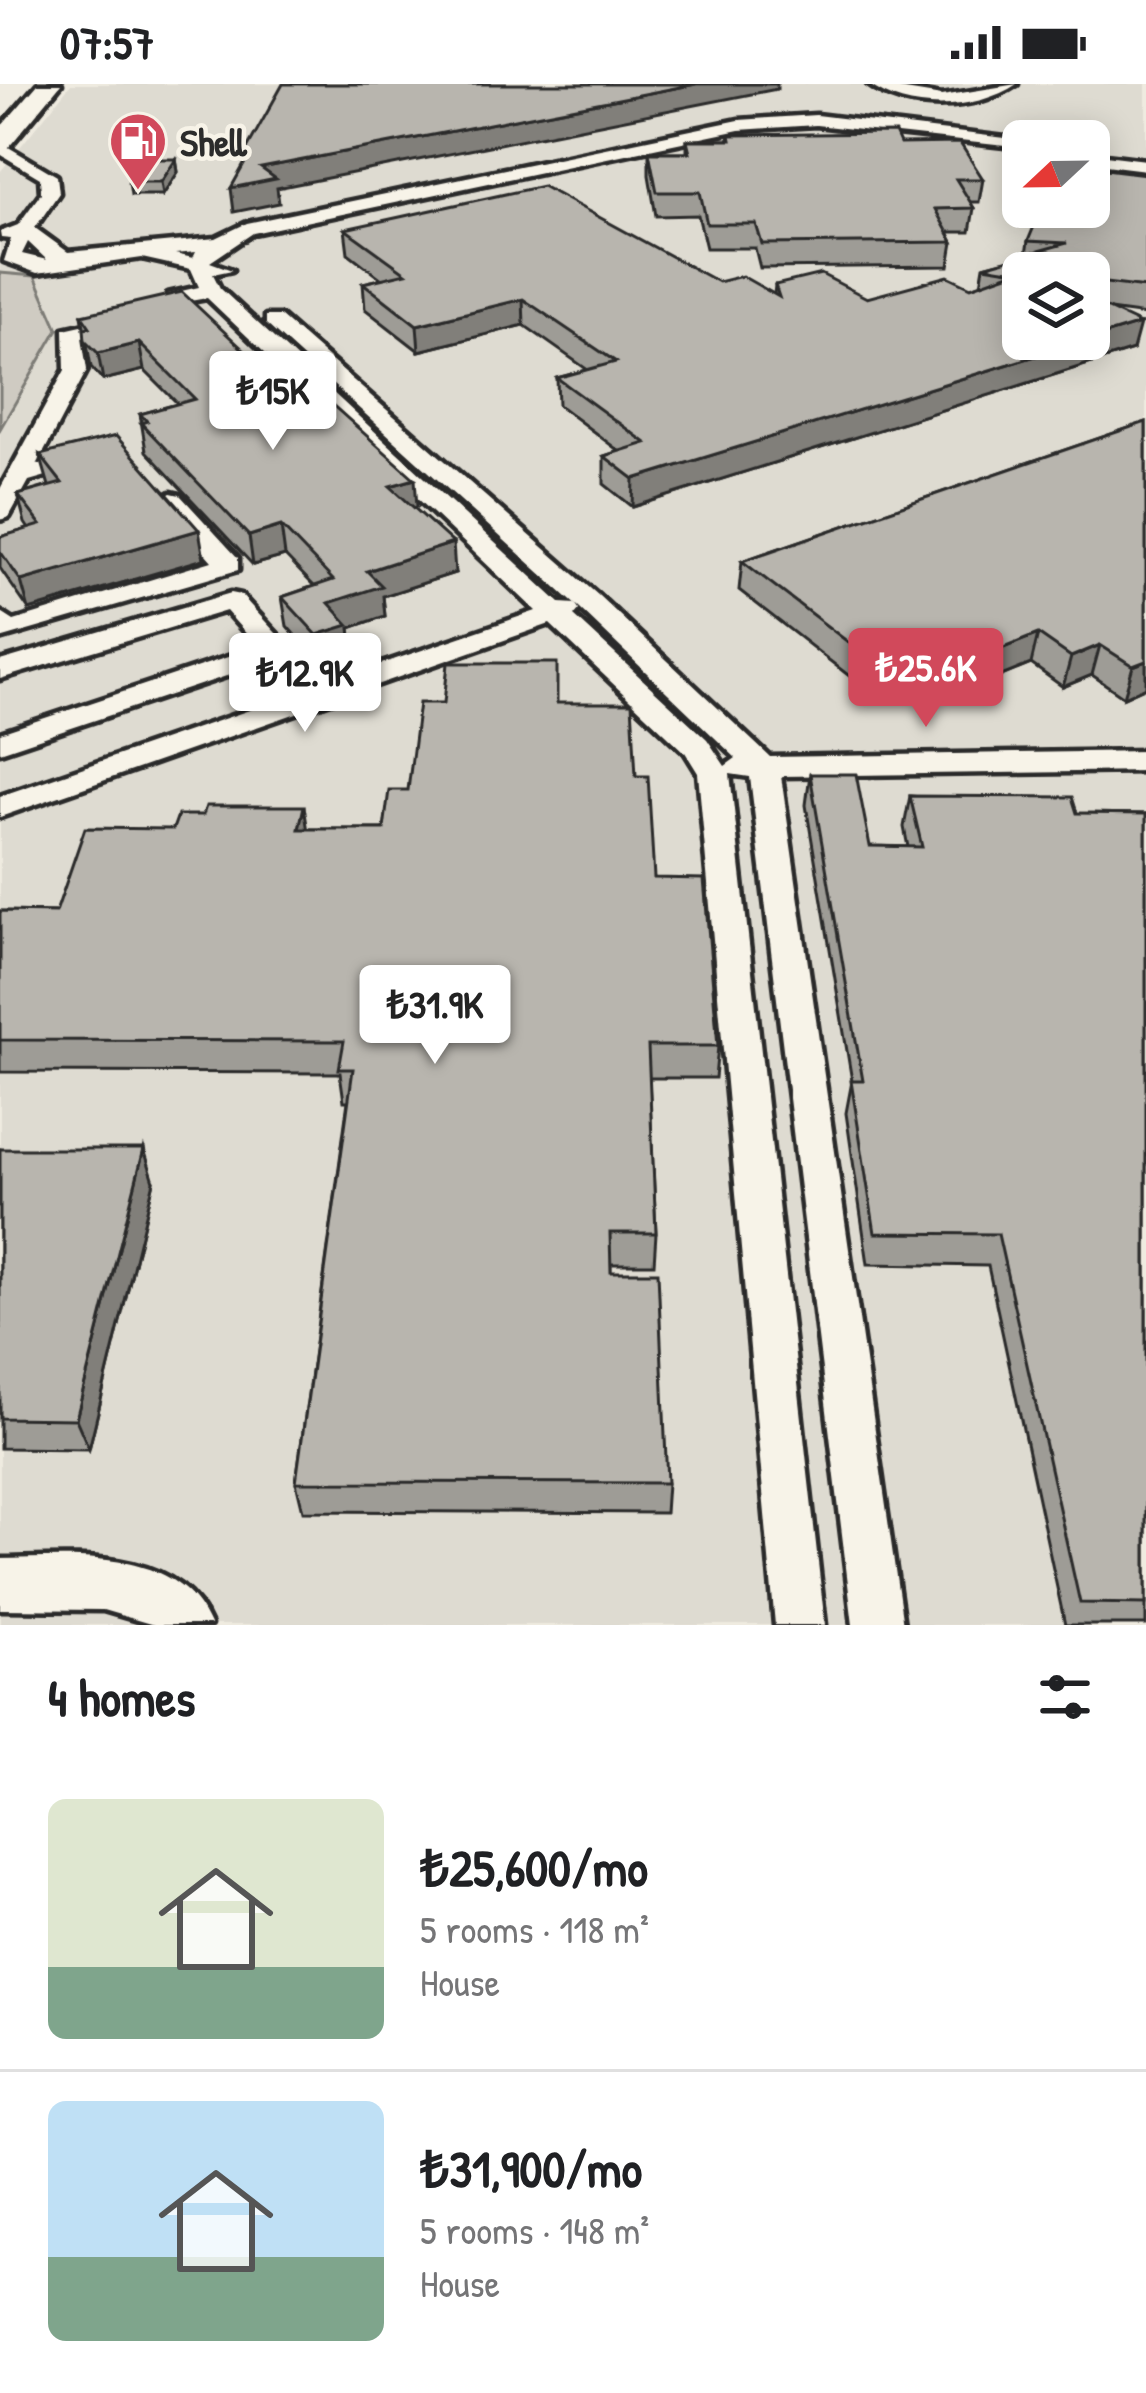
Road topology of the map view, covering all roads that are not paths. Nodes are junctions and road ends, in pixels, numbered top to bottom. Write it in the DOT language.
graph roads {
  1 [pos="50,84"];
  2 [pos="877,84"];
  3 [pos="1009,84"];
  4 [pos="1002,144"];
  5 [pos="0,145"];
  6 [pos="1110,157"];
  7 [pos="1146,161"];
  8 [pos="25,229"];
  9 [pos="0,236"];
  10 [pos="218,262"];
  11 [pos="106,456"];
  12 [pos="20,476"];
  13 [pos="157,484"];
  14 [pos="0,512"];
  15 [pos="590,602"];
  16 [pos="551,615"];
  17 [pos="0,620"];
  18 [pos="276,650"];
  19 [pos="0,670"];
  20 [pos="318,696"];
  21 [pos="0,742"];
  22 [pos="1146,761"];
  23 [pos="758,762"];
  24 [pos="714,772"];
  25 [pos="0,807"];
  26 [pos="0,1584"];
  27 [pos="184,1625"];
  28 [pos="800,1625"];
  29 [pos="878,1625"];
  1 -- 5 [label="highway"];
  2 -- 3 [label="street"];
  4 -- 10 [label="street"];
  5 -- 8 [label="street"];
  6 -- 7 [label="street"];
  8 -- 9 [label="street"];
  8 -- 10 [label="street"];
  8 -- 10 [label="street"];
  10 -- 12 [label="street"];
  10 -- 15 [label="street"];
  10 -- 16 [label="street"];
  11 -- 12 [label="street"];
  12 -- 14 [label="street"];
  13 -- 17 [label="street"];
  15 -- 16 [label="street"];
  15 -- 23 [label="street"];
  16 -- 20 [label="street"];
  16 -- 24 [label="street"];
  18 -- 19 [label="street"];
  18 -- 20 [label="street"];
  18 -- 21 [label="street"];
  20 -- 25 [label="street"];
  22 -- 23 [label="street"];
  23 -- 24 [label="street"];
  23 -- 29 [label="street"];
  24 -- 28 [label="street"];
  26 -- 27 [label="street"];
}
